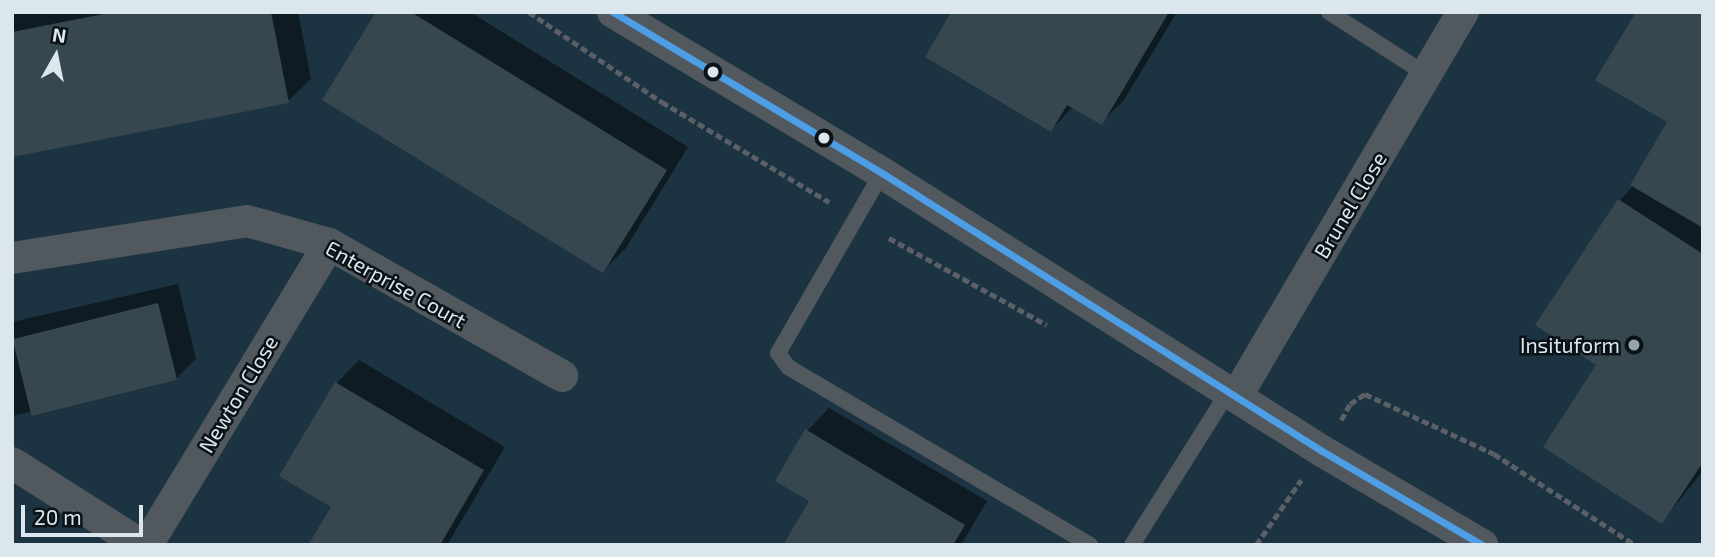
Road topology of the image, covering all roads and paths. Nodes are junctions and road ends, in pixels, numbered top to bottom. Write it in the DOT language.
graph roads {
  1 [pos="529,12"];
  2 [pos="613,12"];
  3 [pos="1329,12"];
  4 [pos="1463,12"];
  5 [pos="1427,75"];
  6 [pos="882,173"];
  7 [pos="830,202"];
  8 [pos="889,238"];
  9 [pos="330,244"];
  10 [pos="12,258"];
  11 [pos="1054,329"];
  12 [pos="562,376"];
  13 [pos="1232,394"];
  14 [pos="1322,451"];
  15 [pos="12,463"];
  16 [pos="141,545"];
  17 [pos="147,545"];
  18 [pos="1090,545"];
  19 [pos="1132,545"];
  20 [pos="1256,545"];
  21 [pos="1482,545"];
  22 [pos="1635,545"];
  1 -- 7 [label="path"];
  2 -- 6 [label="street"];
  3 -- 5 [label="lane"];
  4 -- 5 [label="street, Brunel Close"];
  5 -- 13 [label="street, Brunel Close"];
  6 -- 13 [label="street"];
  6 -- 18 [label="lane"];
  8 -- 11 [label="path"];
  9 -- 10 [label="street, Enterprise Court"];
  9 -- 12 [label="street, Enterprise Court"];
  9 -- 17 [label="street, Newton Close"];
  13 -- 14 [label="street"];
  13 -- 19 [label="lane"];
  14 -- 20 [label="path"];
  14 -- 21 [label="street"];
  14 -- 22 [label="path"];
  15 -- 16 [label="street"];
}
